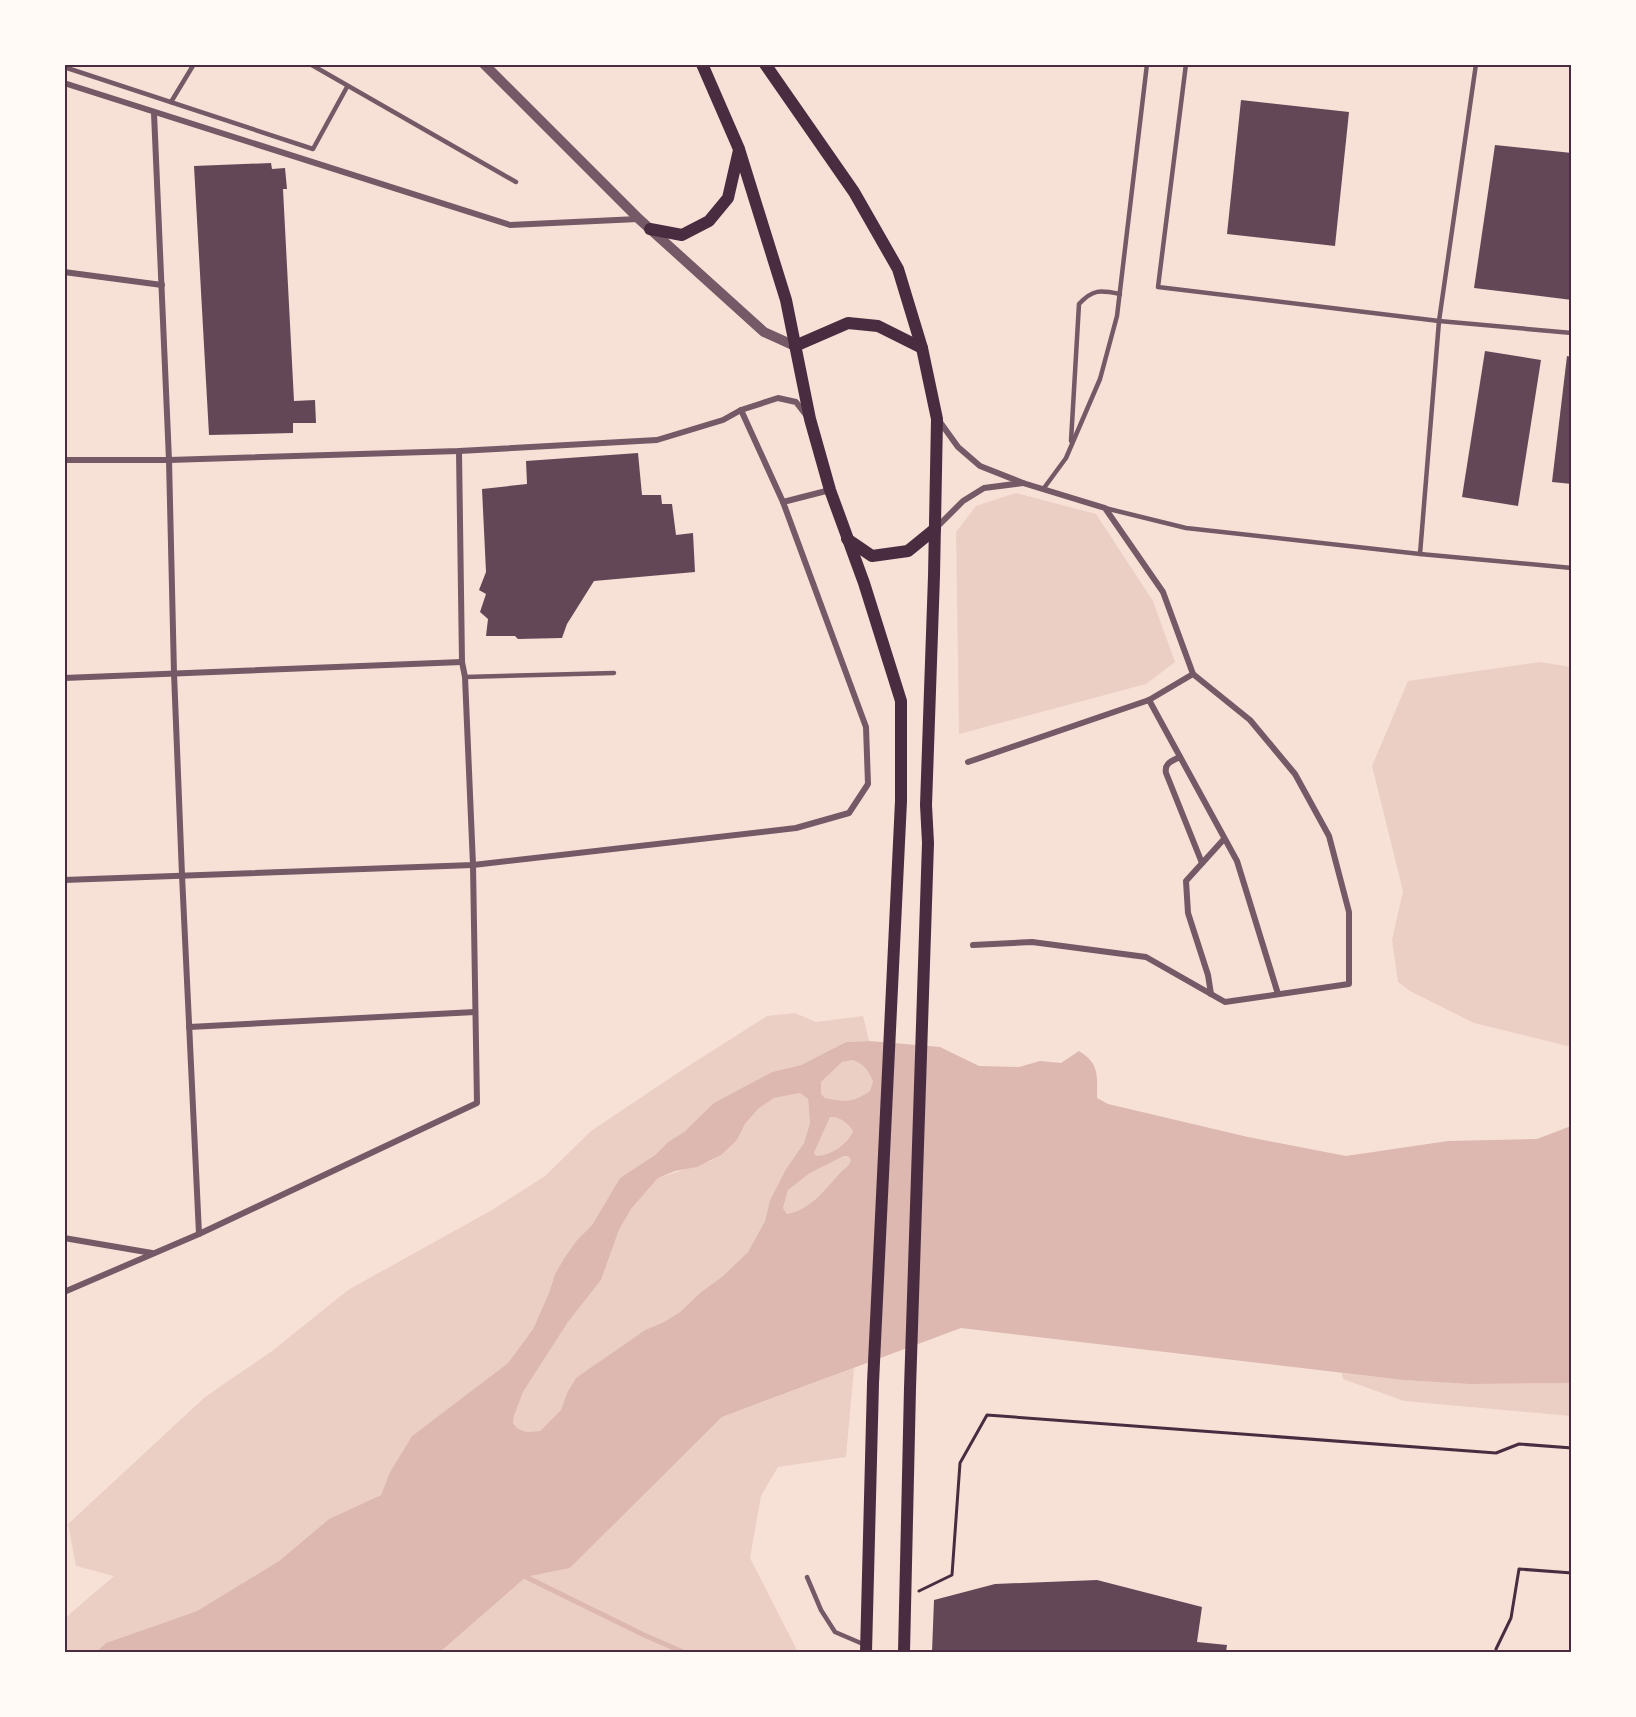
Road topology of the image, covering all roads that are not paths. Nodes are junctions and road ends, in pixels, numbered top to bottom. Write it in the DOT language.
graph roads {
  1 [pos="84,64"];
  2 [pos="194,64"];
  3 [pos="310,64"];
  4 [pos="484,64"];
  5 [pos="702,64"];
  6 [pos="765,64"];
  7 [pos="1147,64"];
  8 [pos="1186,64"];
  9 [pos="1476,64"];
  10 [pos="64,67"];
  11 [pos="79,72"];
  12 [pos="64,83"];
  13 [pos="347,87"];
  14 [pos="171,102"];
  15 [pos="154,112"];
  16 [pos="739,149"];
  17 [pos="516,182"];
  18 [pos="639,219"];
  19 [pos="650,229"];
  20 [pos="64,272"];
  21 [pos="162,285"];
  22 [pos="1120,294"];
  23 [pos="1439,321"];
  24 [pos="1572,333"];
  25 [pos="795,346"];
  26 [pos="922,348"];
  27 [pos="741,410"];
  28 [pos="810,419"];
  29 [pos="937,419"];
  30 [pos="1070,447"];
  31 [pos="459,451"];
  32 [pos="64,460"];
  33 [pos="169,460"];
  34 [pos="1023,483"];
  35 [pos="1044,488"];
  36 [pos="830,490"];
  37 [pos="783,502"];
  38 [pos="1105,508"];
  39 [pos="935,529"];
  40 [pos="847,539"];
  41 [pos="1420,554"];
  42 [pos="1572,568"];
  43 [pos="462,662"];
  44 [pos="174,673"];
  45 [pos="614,673"];
  46 [pos="1194,674"];
  47 [pos="465,677"];
  48 [pos="64,678"];
  49 [pos="1149,700"];
  50 [pos="1180,757"];
  51 [pos="968,762"];
  52 [pos="1224,838"];
  53 [pos="1202,863"];
  54 [pos="473,864"];
  55 [pos="182,875"];
  56 [pos="64,880"];
  57 [pos="973,945"];
  58 [pos="1211,994"];
  59 [pos="1278,994"];
  60 [pos="475,1012"];
  61 [pos="189,1027"];
  62 [pos="199,1234"];
  63 [pos="64,1238"];
  64 [pos="152,1253"];
  65 [pos="64,1292"];
  66 [pos="807,1577"];
  67 [pos="866,1649"];
  68 [pos="904,1653"];
  1 -- 11 [label="lane"];
  2 -- 14 [label="lane"];
  3 -- 13 [label="lane"];
  4 -- 18 [label="street"];
  5 -- 16 [label="main road"];
  6 -- 26 [label="main road"];
  7 -- 22 [label="lane"];
  8 -- 23 [label="lane"];
  9 -- 23 [label="lane"];
  10 -- 11 [label="lane"];
  11 -- 14 [label="lane"];
  12 -- 15 [label="street"];
  13 -- 14 [label="lane"];
  13 -- 17 [label="lane"];
  15 -- 18 [label="street"];
  15 -- 21 [label="street"];
  16 -- 19 [label="main road"];
  16 -- 25 [label="main road"];
  18 -- 19 [label="street"];
  19 -- 25 [label="street"];
  20 -- 21 [label="street"];
  21 -- 33 [label="street"];
  22 -- 30 [label="lane"];
  22 -- 30 [label="lane"];
  23 -- 24 [label="lane"];
  23 -- 41 [label="lane"];
  25 -- 26 [label="main road"];
  25 -- 28 [label="main road"];
  26 -- 29 [label="main road"];
  27 -- 28 [label="street"];
  27 -- 31 [label="street"];
  27 -- 37 [label="street"];
  28 -- 36 [label="main road"];
  29 -- 34 [label="street"];
  29 -- 39 [label="main road"];
  30 -- 35 [label="lane"];
  31 -- 33 [label="street"];
  31 -- 43 [label="street"];
  32 -- 33 [label="street"];
  33 -- 44 [label="street"];
  34 -- 35 [label="street"];
  34 -- 39 [label="street"];
  35 -- 38 [label="street"];
  36 -- 37 [label="street"];
  36 -- 40 [label="main road"];
  37 -- 54 [label="street"];
  38 -- 41 [label="lane"];
  38 -- 46 [label="street"];
  39 -- 40 [label="main road"];
  39 -- 68 [label="main road"];
  40 -- 67 [label="main road"];
  41 -- 42 [label="lane"];
  43 -- 44 [label="street"];
  43 -- 47 [label="street"];
  44 -- 48 [label="street"];
  44 -- 55 [label="street"];
  45 -- 47 [label="lane"];
  46 -- 49 [label="street"];
  46 -- 59 [label="street"];
  47 -- 54 [label="street"];
  49 -- 50 [label="street"];
  49 -- 51 [label="street"];
  50 -- 52 [label="street"];
  50 -- 53 [label="street"];
  52 -- 53 [label="street"];
  52 -- 59 [label="street"];
  53 -- 58 [label="street"];
  54 -- 55 [label="street"];
  54 -- 60 [label="street"];
  55 -- 56 [label="street"];
  55 -- 61 [label="street"];
  57 -- 58 [label="street"];
  58 -- 59 [label="street"];
  60 -- 61 [label="street"];
  60 -- 62 [label="street"];
  61 -- 62 [label="street"];
  62 -- 64 [label="street"];
  63 -- 64 [label="street"];
  64 -- 65 [label="street"];
  66 -- 67 [label="lane"];
}
